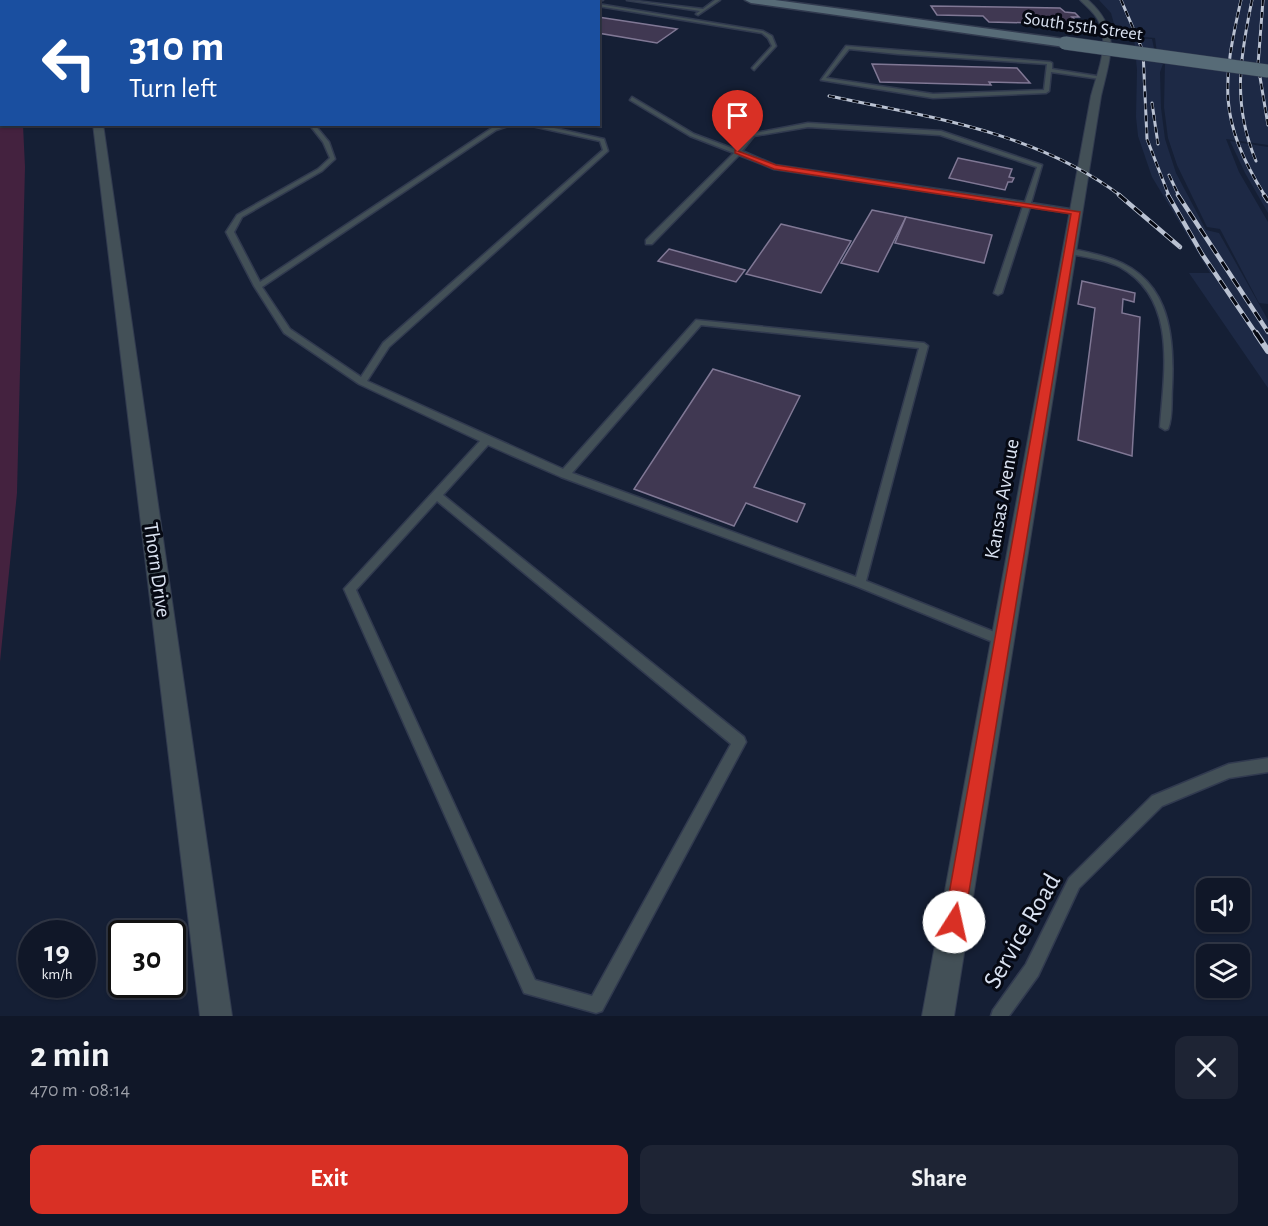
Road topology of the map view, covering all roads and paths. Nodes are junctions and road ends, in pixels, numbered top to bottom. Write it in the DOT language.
graph roads {
  1 [pos="629,0"];
  2 [pos="718,0"];
  3 [pos="751,0"];
  4 [pos="1084,0"];
  5 [pos="600,5"];
  6 [pos="704,10"];
  7 [pos="690,20"];
  8 [pos="754,69"];
  9 [pos="1049,70"];
  10 [pos="1268,71"];
  11 [pos="1100,77"];
  12 [pos="632,99"];
  13 [pos="98,126"];
  14 [pos="313,126"];
  15 [pos="505,126"];
  16 [pos="535,126"];
  17 [pos="738,152"];
  18 [pos="1028,205"];
  19 [pos="1076,212"];
  20 [pos="650,242"];
  21 [pos="1069,251"];
  22 [pos="258,286"];
  23 [pos="998,293"];
  24 [pos="362,382"];
  25 [pos="1165,427"];
  26 [pos="487,440"];
  27 [pos="565,474"];
  28 [pos="436,495"];
  29 [pos="860,583"];
  30 [pos="1002,641"];
  31 [pos="1268,765"];
  32 [pos="216,1016"];
  33 [pos="938,1016"];
  34 [pos="999,1016"];
  1 -- 6 [label="lane"];
  2 -- 6 [label="lane"];
  3 -- 10 [label="main road, South 55th Street, bridge"];
  4 -- 11 [label="street, Kansas Avenue"];
  5 -- 7 [label="lane"];
  6 -- 7 [label="lane"];
  7 -- 8 [label="lane"];
  9 -- 9 [label="lane"];
  9 -- 11 [label="lane"];
  11 -- 19 [label="street, Kansas Avenue"];
  12 -- 17 [label="lane"];
  13 -- 32 [label="street, Thorn Drive"];
  14 -- 22 [label="lane"];
  15 -- 22 [label="lane"];
  16 -- 24 [label="lane"];
  17 -- 18 [label="lane"];
  17 -- 18 [label="lane"];
  17 -- 20 [label="lane"];
  18 -- 19 [label="lane"];
  18 -- 23 [label="lane"];
  19 -- 21 [label="street, Kansas Avenue"];
  21 -- 25 [label="lane"];
  21 -- 30 [label="street, Kansas Avenue"];
  22 -- 24 [label="lane"];
  24 -- 26 [label="lane"];
  26 -- 27 [label="lane"];
  26 -- 28 [label="lane"];
  27 -- 29 [label="lane"];
  27 -- 29 [label="lane"];
  28 -- 28 [label="lane"];
  29 -- 30 [label="lane"];
  30 -- 33 [label="street, Kansas Avenue"];
  31 -- 34 [label="lane, Service Road"];
}
